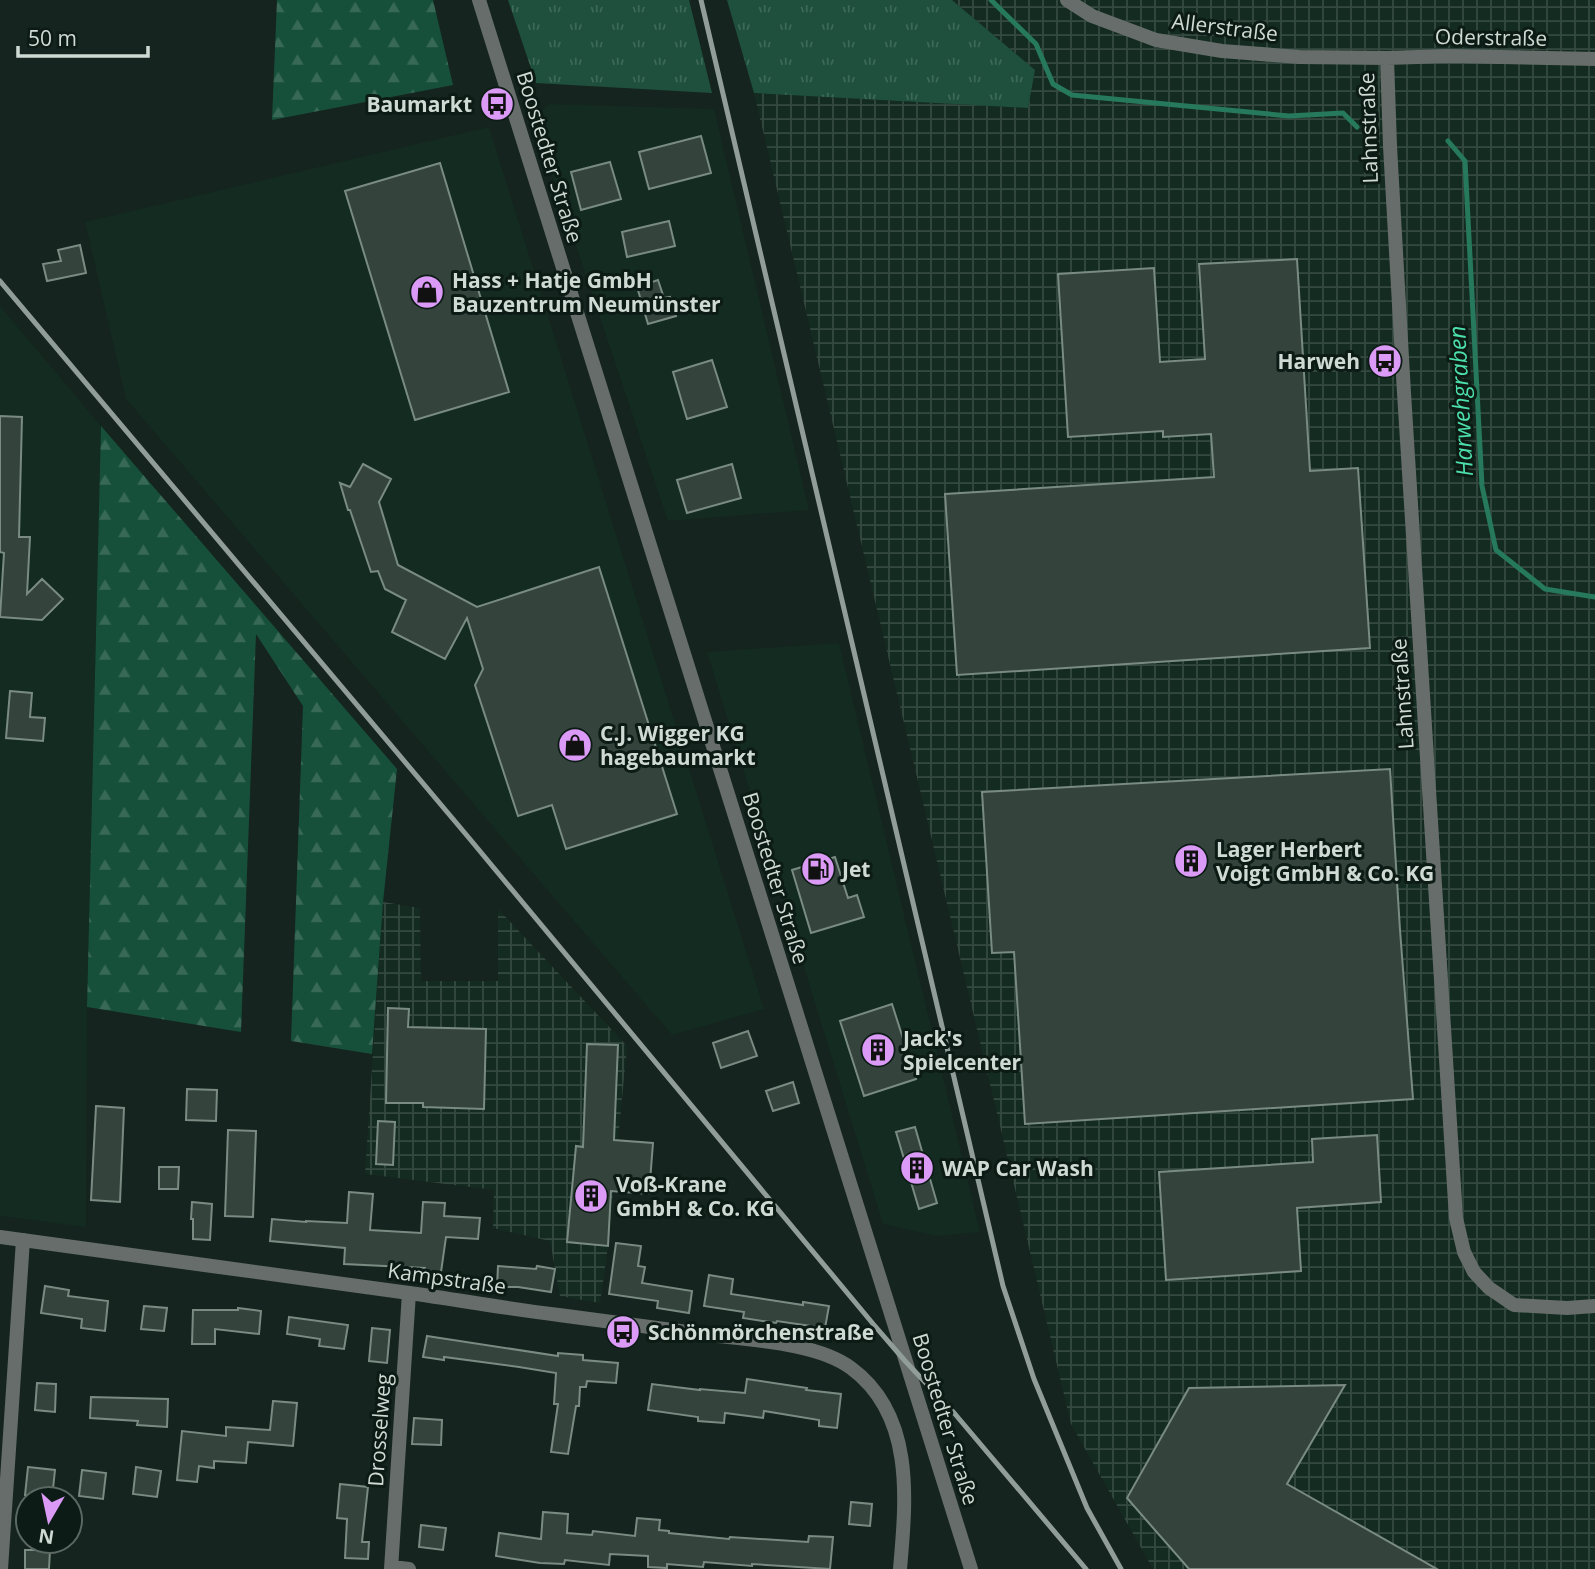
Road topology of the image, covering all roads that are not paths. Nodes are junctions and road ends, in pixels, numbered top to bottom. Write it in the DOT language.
graph roads {
  1 [pos="479,0"];
  2 [pos="1066,0"];
  3 [pos="1387,58"];
  4 [pos="1595,59"];
  5 [pos="0,1237"];
  6 [pos="23,1240"];
  7 [pos="409,1293"];
  8 [pos="1595,1306"];
  9 [pos="392,1568"];
  10 [pos="1,1569"];
  11 [pos="409,1569"];
  12 [pos="900,1569"];
  13 [pos="971,1569"];
  1 -- 13 [label="street, Boostedter Straße"];
  2 -- 3 [label="street, Allerstraße"];
  3 -- 4 [label="street, Oderstraße"];
  3 -- 8 [label="street, Lahnstraße"];
  5 -- 6 [label="street, Kampstraße"];
  6 -- 7 [label="street, Kampstraße"];
  6 -- 10 [label="street"];
  7 -- 9 [label="street, Drosselweg"];
  7 -- 12 [label="street, Kampstraße"];
  9 -- 11 [label="street"];
}
